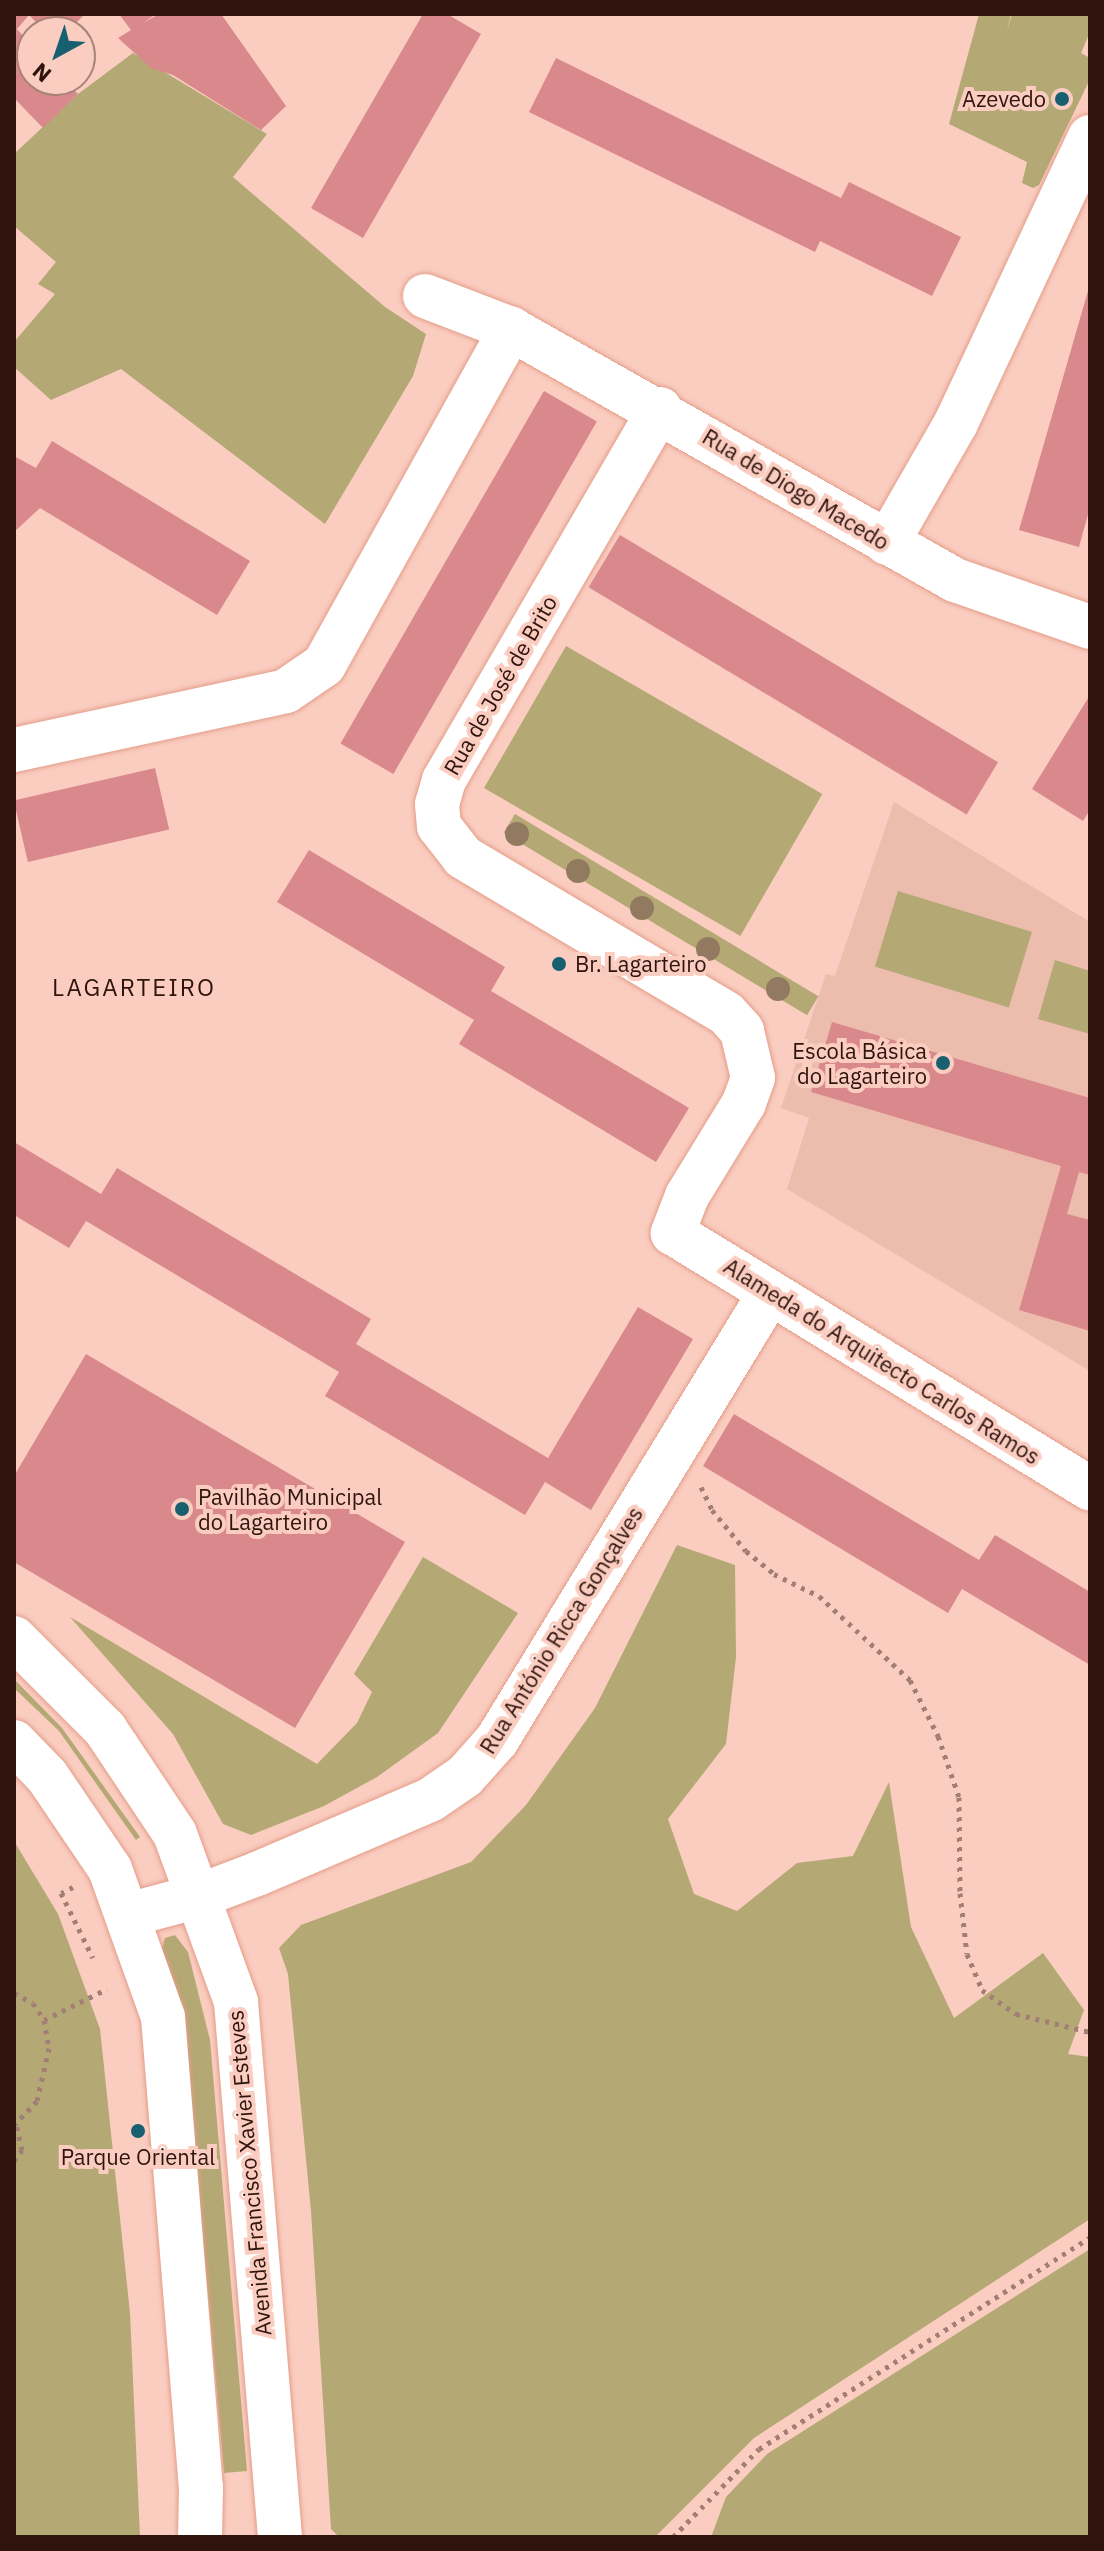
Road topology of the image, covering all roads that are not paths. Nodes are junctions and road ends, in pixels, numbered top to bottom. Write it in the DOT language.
graph roads {
  1 [pos="1090,137"];
  2 [pos="425,296"];
  3 [pos="511,329"];
  4 [pos="660,409"];
  5 [pos="887,543"];
  6 [pos="1090,627"];
  7 [pos="14,750"];
  8 [pos="673,1233"];
  9 [pos="770,1293"];
  10 [pos="1090,1489"];
  11 [pos="14,1638"];
  12 [pos="14,1742"];
  13 [pos="199,1896"];
  14 [pos="128,1915"];
  15 [pos="200,2537"];
  16 [pos="280,2537"];
  1 -- 5 [label="street"];
  2 -- 3 [label="street, Rua de Diogo Macedo"];
  3 -- 4 [label="street, Rua de Diogo Macedo"];
  3 -- 7 [label="street"];
  4 -- 5 [label="street, Rua de Diogo Macedo"];
  4 -- 8 [label="street, Rua de José de Brito"];
  5 -- 6 [label="street, Rua de Diogo Macedo"];
  8 -- 9 [label="street, Alameda do Arquitecto Carlos Ramos"];
  9 -- 10 [label="street, Alameda do Arquitecto Carlos Ramos"];
  9 -- 13 [label="street, Rua António Ricca Gonçalves"];
  11 -- 13 [label="street, Avenida Francisco Xavier Esteves"];
  12 -- 14 [label="street"];
  13 -- 14 [label="street, Rua António Ricca Gonçalves"];
  13 -- 16 [label="street, Avenida Francisco Xavier Esteves"];
  14 -- 15 [label="street"];
}
